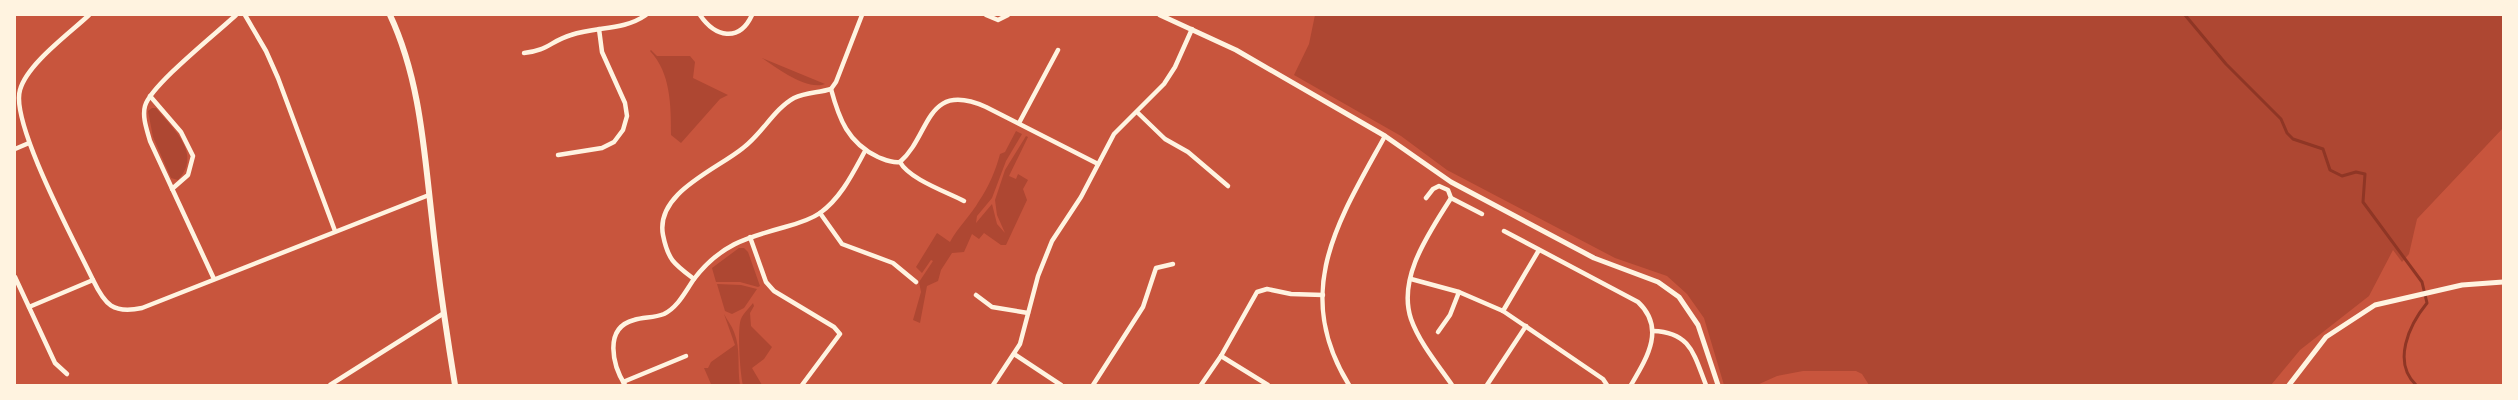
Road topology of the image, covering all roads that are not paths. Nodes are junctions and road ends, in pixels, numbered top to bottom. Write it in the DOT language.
graph roads {
  1 [pos="89,15"];
  2 [pos="236,15"];
  3 [pos="245,15"];
  4 [pos="390,15"];
  5 [pos="646,15"];
  6 [pos="700,15"];
  7 [pos="752,15"];
  8 [pos="862,15"];
  9 [pos="986,15"];
  10 [pos="1008,15"];
  11 [pos="1160,15"];
  12 [pos="598,29"];
  13 [pos="1192,29"];
  14 [pos="1058,50"];
  15 [pos="524,53"];
  16 [pos="831,89"];
  17 [pos="150,96"];
  18 [pos="1137,112"];
  19 [pos="1019,123"];
  20 [pos="1385,136"];
  21 [pos="29,143"];
  22 [pos="15,149"];
  23 [pos="865,151"];
  24 [pos="558,155"];
  25 [pos="900,162"];
  26 [pos="1098,164"];
  27 [pos="1228,186"];
  28 [pos="172,189"];
  29 [pos="429,195"];
  30 [pos="1426,198"];
  31 [pos="1451,198"];
  32 [pos="964,201"];
  33 [pos="820,214"];
  34 [pos="1482,214"];
  35 [pos="335,231"];
  36 [pos="1504,231"];
  37 [pos="750,237"];
  38 [pos="1539,250"];
  39 [pos="1173,264"];
  40 [pos="15,277"];
  41 [pos="1411,278"];
  42 [pos="214,279"];
  43 [pos="694,279"];
  44 [pos="93,280"];
  45 [pos="916,282"];
  46 [pos="2503,282"];
  47 [pos="1459,292"];
  48 [pos="1322,294"];
  49 [pos="976,295"];
  50 [pos="29,307"];
  51 [pos="1503,311"];
  52 [pos="444,313"];
  53 [pos="1028,313"];
  54 [pos="1526,326"];
  55 [pos="1653,331"];
  56 [pos="1438,332"];
  57 [pos="1014,354"];
  58 [pos="686,356"];
  59 [pos="1221,356"];
  60 [pos="67,374"];
  61 [pos="624,384"];
  62 [pos="330,385"];
  63 [pos="455,385"];
  64 [pos="802,385"];
  65 [pos="992,385"];
  66 [pos="1062,385"];
  67 [pos="1093,385"];
  68 [pos="1201,385"];
  69 [pos="1268,385"];
  70 [pos="1349,385"];
  71 [pos="1452,385"];
  72 [pos="1487,385"];
  73 [pos="1607,385"];
  74 [pos="1632,385"];
  75 [pos="1706,385"];
  76 [pos="1718,385"];
  77 [pos="2289,385"];
  1 -- 21 [label="street"];
  2 -- 17 [label="street"];
  3 -- 35 [label="street"];
  4 -- 29 [label="main road"];
  5 -- 12 [label="street"];
  6 -- 7 [label="street"];
  8 -- 16 [label="street"];
  9 -- 10 [label="street"];
  11 -- 13 [label="street"];
  12 -- 15 [label="street"];
  12 -- 24 [label="street"];
  13 -- 18 [label="street"];
  13 -- 20 [label="street"];
  14 -- 19 [label="street"];
  16 -- 23 [label="street"];
  16 -- 43 [label="street"];
  17 -- 28 [label="street"];
  17 -- 28 [label="street"];
  18 -- 26 [label="street"];
  18 -- 27 [label="street"];
  19 -- 25 [label="street"];
  19 -- 26 [label="street"];
  20 -- 48 [label="street"];
  20 -- 76 [label="street"];
  21 -- 22 [label="street"];
  21 -- 44 [label="street"];
  23 -- 25 [label="street"];
  23 -- 33 [label="street"];
  25 -- 32 [label="street"];
  26 -- 53 [label="street"];
  28 -- 42 [label="street"];
  29 -- 35 [label="street"];
  29 -- 52 [label="main road"];
  30 -- 31 [label="street"];
  31 -- 34 [label="street"];
  31 -- 41 [label="street"];
  33 -- 37 [label="street"];
  33 -- 45 [label="street"];
  35 -- 42 [label="street"];
  36 -- 38 [label="street"];
  37 -- 43 [label="street"];
  37 -- 64 [label="street"];
  38 -- 51 [label="street"];
  38 -- 55 [label="street"];
  39 -- 67 [label="street"];
  40 -- 50 [label="street"];
  41 -- 47 [label="street"];
  41 -- 71 [label="street"];
  42 -- 44 [label="street"];
  43 -- 61 [label="street"];
  44 -- 50 [label="street"];
  46 -- 77 [label="street"];
  47 -- 51 [label="street"];
  47 -- 56 [label="street"];
  48 -- 59 [label="street"];
  48 -- 70 [label="street"];
  49 -- 53 [label="street"];
  50 -- 60 [label="street"];
  51 -- 54 [label="street"];
  52 -- 62 [label="street"];
  52 -- 63 [label="main road"];
  53 -- 57 [label="street"];
  54 -- 72 [label="street"];
  54 -- 73 [label="street"];
  55 -- 74 [label="street"];
  55 -- 75 [label="street"];
  57 -- 65 [label="street"];
  57 -- 66 [label="street"];
  58 -- 61 [label="street"];
  59 -- 68 [label="street"];
  59 -- 69 [label="street"];
}
